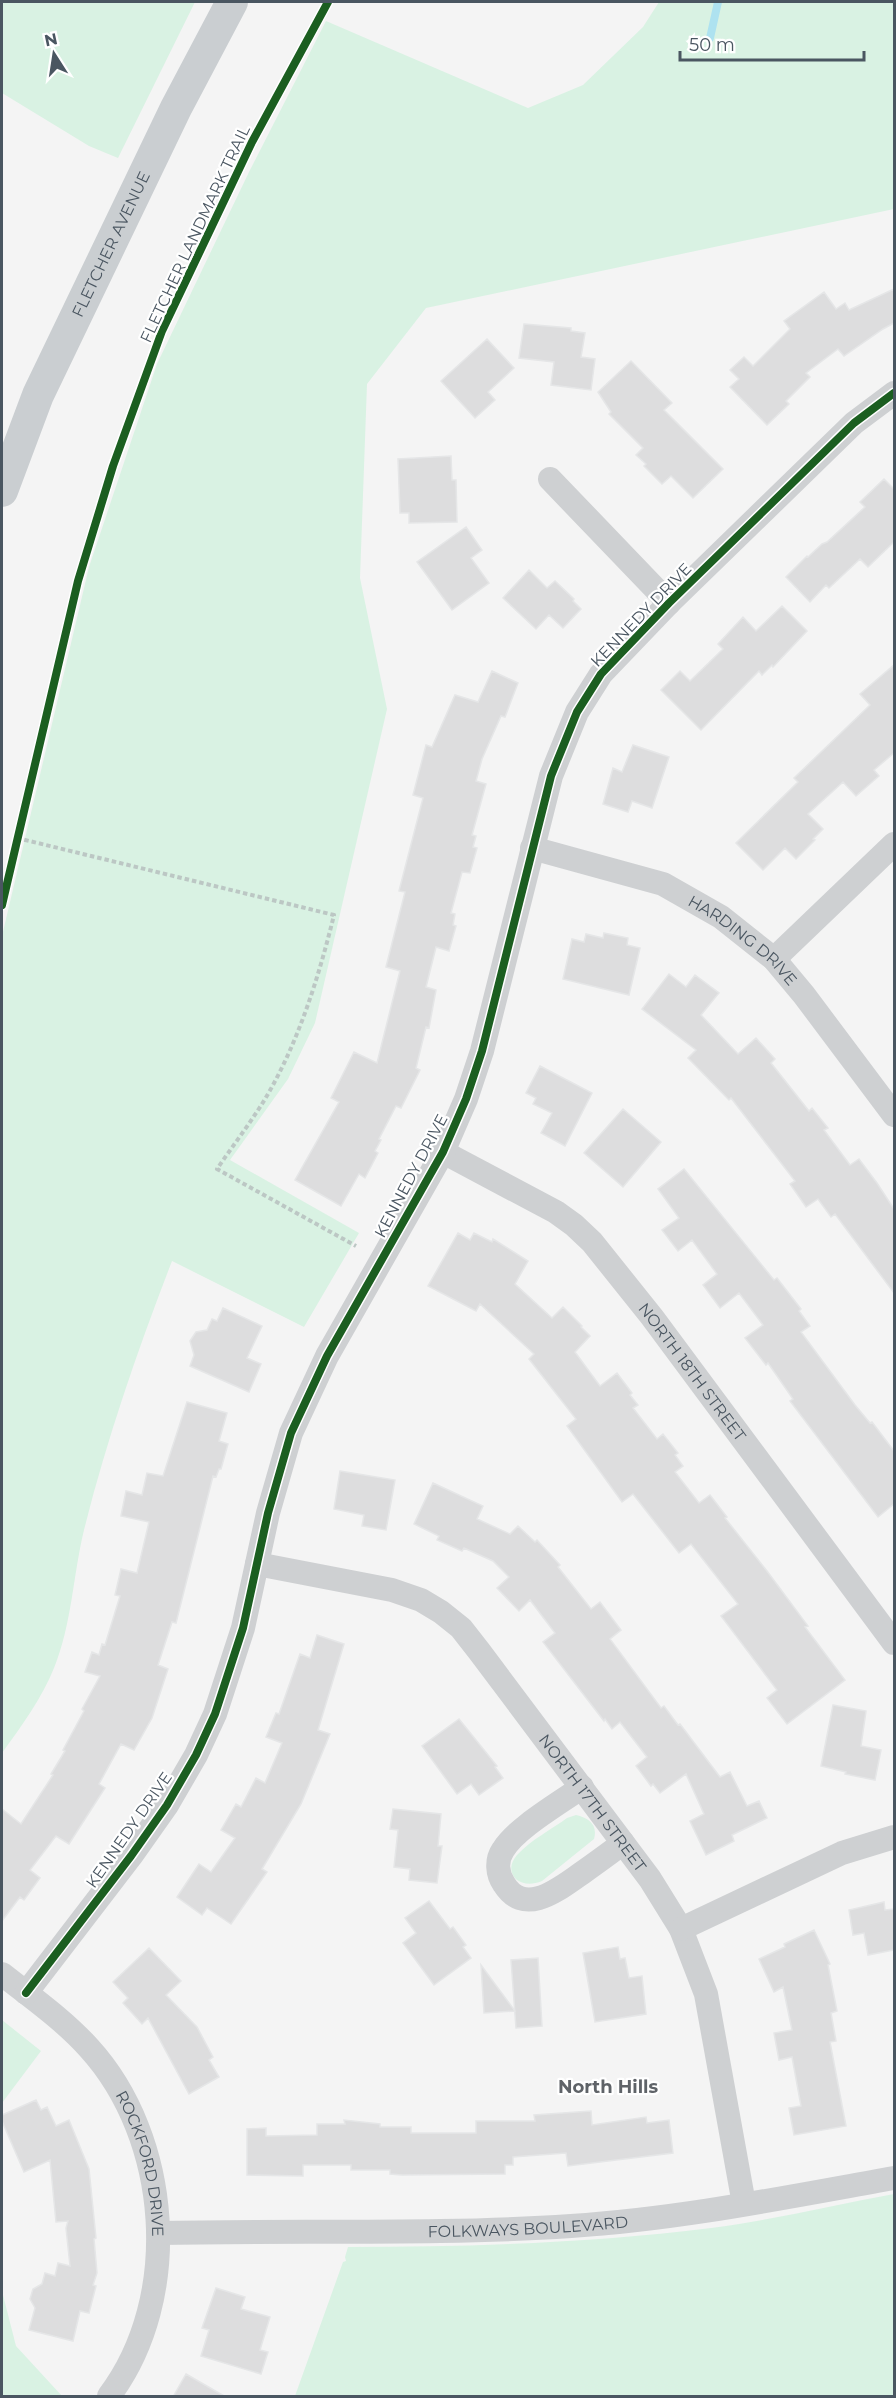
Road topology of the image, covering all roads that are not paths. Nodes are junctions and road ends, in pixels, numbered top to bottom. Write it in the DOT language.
graph roads {
  1 [pos="232,2"];
  2 [pos="894,393"];
  3 [pos="550,479"];
  4 [pos="2,491"];
  5 [pos="669,603"];
  6 [pos="894,844"];
  7 [pos="532,848"];
  8 [pos="774,959"];
  9 [pos="894,1115"];
  10 [pos="443,1152"];
  11 [pos="257,1564"];
  12 [pos="894,1643"];
  13 [pos="582,1787"];
  14 [pos="894,1837"];
  15 [pos="623,1843"];
  16 [pos="681,1929"];
  17 [pos="2,1974"];
  18 [pos="26,1993"];
  19 [pos="894,2178"];
  20 [pos="744,2204"];
  21 [pos="159,2233"];
  22 [pos="109,2397"];
  1 -- 4 [label="main road, FLETCHER AVENUE"];
  2 -- 5 [label="street, KENNEDY DRIVE"];
  3 -- 5 [label="street"];
  5 -- 7 [label="street, KENNEDY DRIVE"];
  6 -- 8 [label="street"];
  7 -- 8 [label="street, HARDING DRIVE"];
  7 -- 10 [label="street, KENNEDY DRIVE"];
  8 -- 9 [label="street, HARDING DRIVE"];
  10 -- 11 [label="street, KENNEDY DRIVE"];
  10 -- 12 [label="street, NORTH 18TH STREET"];
  11 -- 13 [label="street, NORTH 17TH STREET"];
  11 -- 18 [label="street, KENNEDY DRIVE"];
  13 -- 15 [label="street, NORTH 17TH STREET"];
  13 -- 15 [label="street"];
  14 -- 16 [label="street"];
  15 -- 16 [label="street, NORTH 17TH STREET"];
  16 -- 20 [label="street, NORTH 17TH STREET"];
  17 -- 18 [label="street, ROCKFORD DRIVE"];
  18 -- 21 [label="street, ROCKFORD DRIVE"];
  19 -- 20 [label="street, FOLKWAYS BOULEVARD"];
  20 -- 21 [label="street, FOLKWAYS BOULEVARD"];
  21 -- 22 [label="street, ROCKFORD DRIVE"];
}
